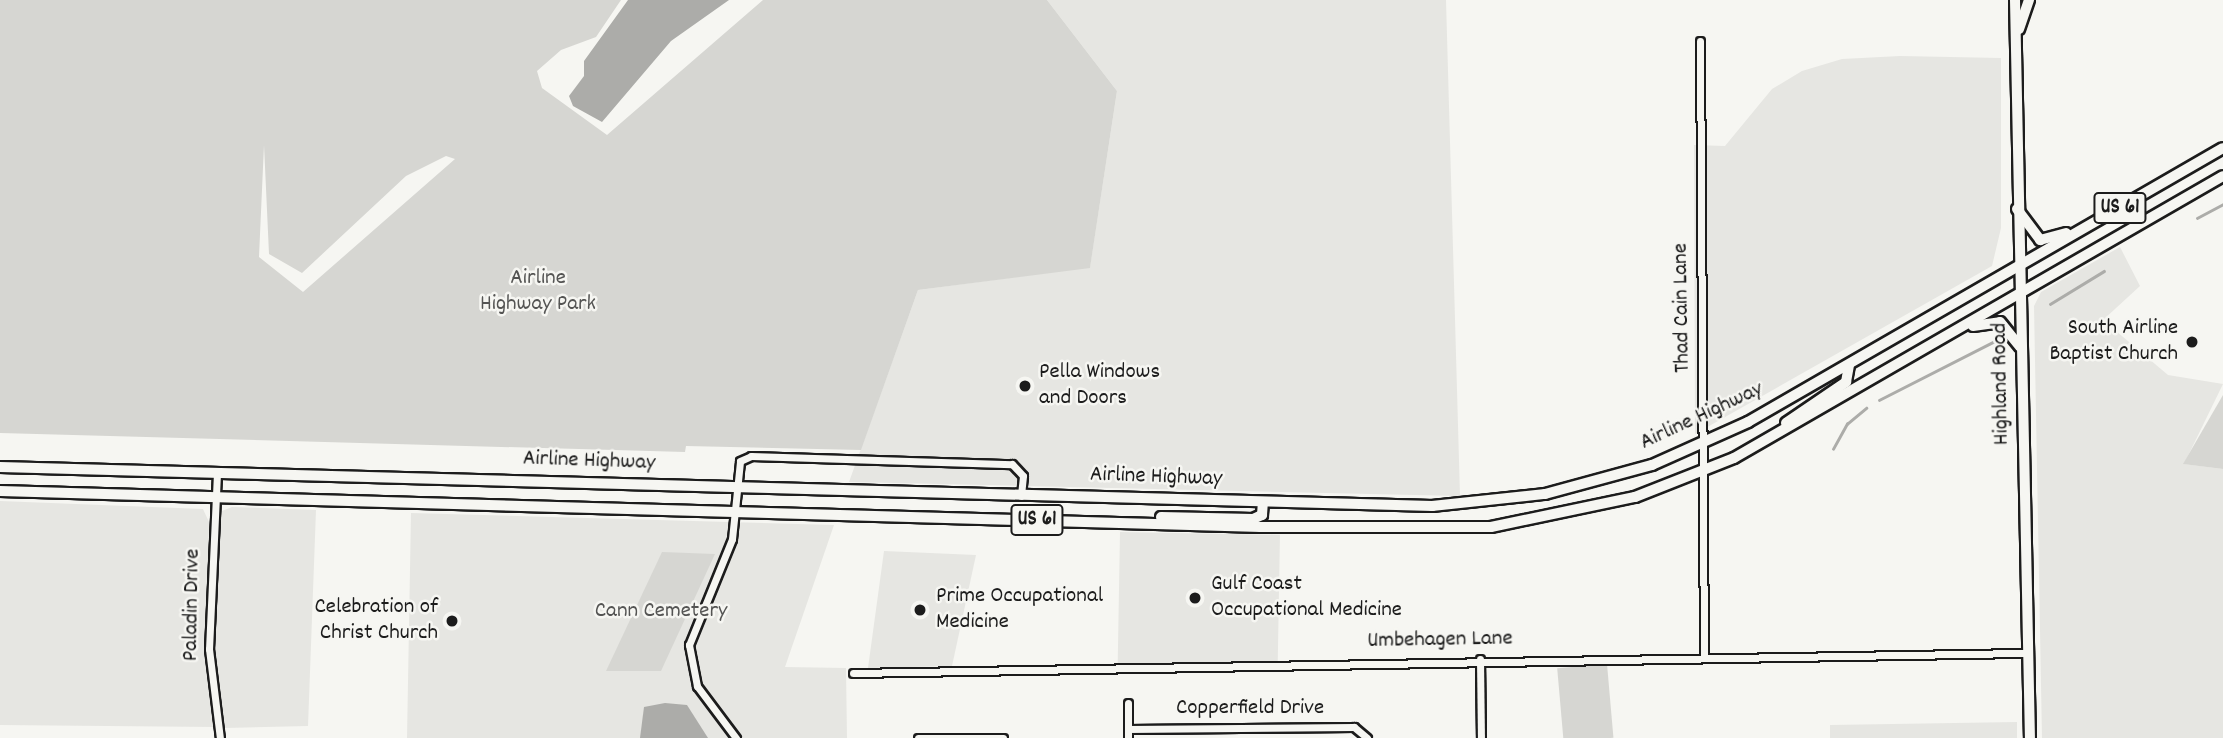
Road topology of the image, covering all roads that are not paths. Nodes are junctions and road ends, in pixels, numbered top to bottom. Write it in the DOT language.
graph roads {
  1 [pos="2015,0"];
  2 [pos="2029,0"];
  3 [pos="2019,29"];
  4 [pos="1700,40"];
  5 [pos="2223,148"];
  6 [pos="2223,176"];
  7 [pos="2017,209"];
  8 [pos="2092,225"];
  9 [pos="2018,268"];
  10 [pos="2019,294"];
  11 [pos="1947,336"];
  12 [pos="2020,347"];
  13 [pos="1849,365"];
  14 [pos="1704,443"];
  15 [pos="1734,458"];
  16 [pos="0,467"];
  17 [pos="35,468"];
  18 [pos="217,472"];
  19 [pos="1700,473"];
  20 [pos="410,478"];
  21 [pos="736,488"];
  22 [pos="0,491"];
  23 [pos="33,492"];
  24 [pos="1021,496"];
  25 [pos="215,498"];
  26 [pos="409,502"];
  27 [pos="1263,502"];
  28 [pos="734,512"];
  29 [pos="1085,521"];
  30 [pos="2027,653"];
  31 [pos="1704,658"];
  32 [pos="1480,659"];
  33 [pos="853,673"];
  34 [pos="1128,703"];
  35 [pos="1244,728"];
  36 [pos="1128,729"];
  37 [pos="220,738"];
  38 [pos="736,738"];
  39 [pos="918,738"];
  40 [pos="1003,738"];
  41 [pos="1128,738"];
  42 [pos="1244,738"];
  43 [pos="1367,738"];
  44 [pos="1481,738"];
  45 [pos="2030,738"];
  1 -- 3 [label="main road, Highland Road"];
  2 -- 3 [label="main road, Highland Road"];
  3 -- 7 [label="main road, Highland Road"];
  4 -- 14 [label="street, Thad Cain Lane"];
  5 -- 8 [label="highway, Airline Highway / US 61"];
  6 -- 10 [label="highway, Airline Highway / US 61"];
  7 -- 8 [label="highway"];
  7 -- 9 [label="main road, Highland Road"];
  8 -- 9 [label="highway, Airline Highway / US 61"];
  9 -- 10 [label="main road, Highland Road"];
  9 -- 13 [label="highway, Airline Highway / US 61"];
  10 -- 11 [label="highway, Airline Highway / US 61"];
  10 -- 12 [label="main road, Highland Road"];
  11 -- 12 [label="highway"];
  11 -- 15 [label="highway, Airline Highway / US 61"];
  12 -- 30 [label="main road, Highland Road"];
  13 -- 14 [label="highway, Airline Highway / US 61"];
  13 -- 15 [label="highway"];
  14 -- 19 [label="street, Thad Cain Lane"];
  14 -- 27 [label="highway, Airline Highway / US 61"];
  15 -- 19 [label="highway, Airline Highway / US 61"];
  16 -- 17 [label="highway, Airline Highway / US 61"];
  17 -- 18 [label="highway, Airline Highway / US 61"];
  17 -- 23 [label="highway"];
  18 -- 20 [label="highway, Airline Highway / US 61"];
  18 -- 25 [label="street, Paladin Drive"];
  19 -- 29 [label="highway, Airline Highway / US 61"];
  19 -- 31 [label="street, Thad Cain Lane"];
  20 -- 21 [label="highway, Airline Highway / US 61"];
  20 -- 26 [label="highway"];
  21 -- 24 [label="highway, Airline Highway / US 61"];
  21 -- 24 [label="street"];
  21 -- 28 [label="street"];
  22 -- 23 [label="highway, Airline Highway / US 61"];
  23 -- 25 [label="highway, Airline Highway / US 61"];
  24 -- 27 [label="highway, Airline Highway / US 61"];
  25 -- 26 [label="highway, Airline Highway / US 61"];
  25 -- 37 [label="street, Paladin Drive"];
  26 -- 28 [label="highway, Airline Highway / US 61"];
  27 -- 29 [label="highway"];
  28 -- 29 [label="highway, Airline Highway / US 61"];
  28 -- 38 [label="street"];
  30 -- 31 [label="street, Umbehagen Lane"];
  30 -- 45 [label="main road, Highland Road"];
  31 -- 32 [label="street, Umbehagen Lane"];
  32 -- 33 [label="street, Umbehagen Lane"];
  32 -- 44 [label="street"];
  34 -- 36 [label="street"];
  35 -- 36 [label="street, Copperfield Drive"];
  35 -- 42 [label="street"];
  35 -- 43 [label="street, Copperfield Drive"];
  36 -- 41 [label="street"];
  39 -- 40 [label="street"];
}
